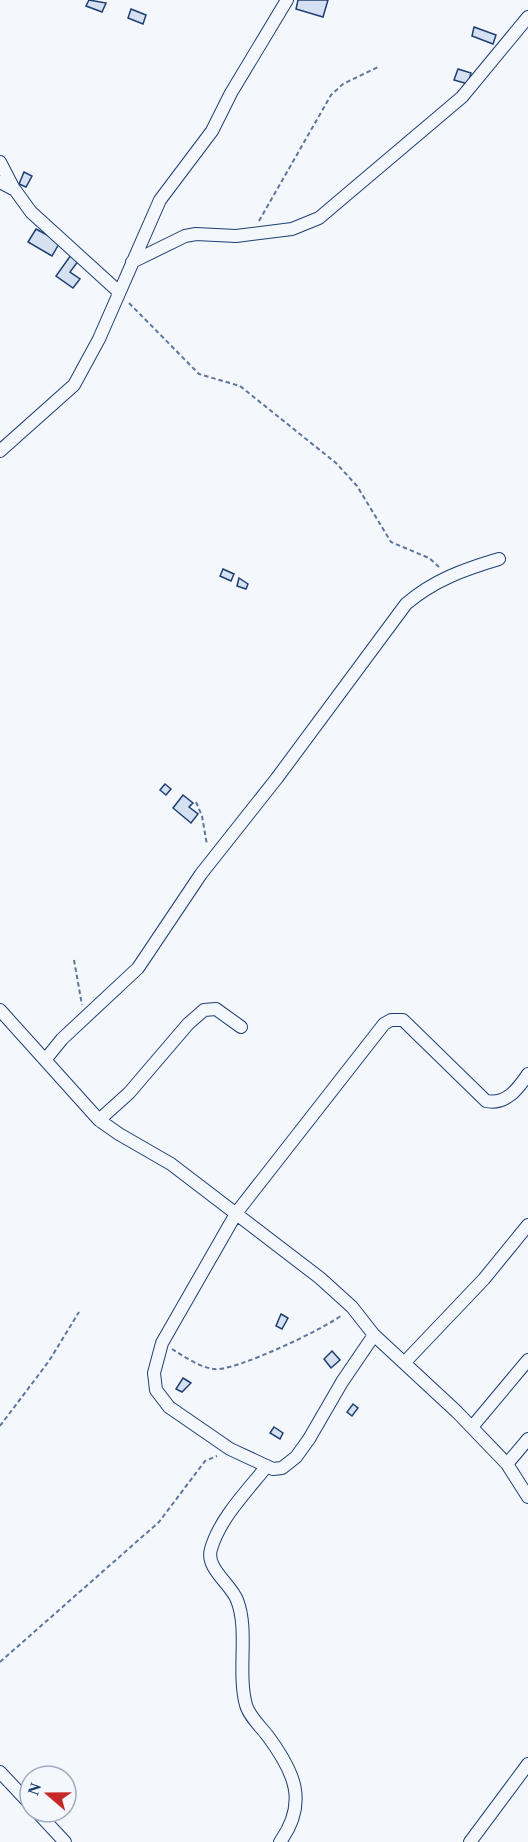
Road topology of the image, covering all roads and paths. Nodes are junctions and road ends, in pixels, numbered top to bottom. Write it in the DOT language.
graph roads {
  1 [pos="288,0"];
  2 [pos="528,17"];
  3 [pos="378,68"];
  4 [pos="0,162"];
  5 [pos="0,182"];
  6 [pos="15,190"];
  7 [pos="251,234"];
  8 [pos="132,262"];
  9 [pos="119,292"];
  10 [pos="0,451"];
  11 [pos="499,559"];
  12 [pos="448,576"];
  13 [pos="196,802"];
  14 [pos="209,864"];
  15 [pos="74,960"];
  16 [pos="0,1010"];
  17 [pos="84,1020"];
  18 [pos="242,1027"];
  19 [pos="45,1060"];
  20 [pos="528,1074"];
  21 [pos="99,1120"];
  22 [pos="237,1212"];
  23 [pos="528,1225"];
  24 [pos="352,1307"];
  25 [pos="79,1312"];
  26 [pos="374,1335"];
  27 [pos="162,1342"];
  28 [pos="528,1360"];
  29 [pos="404,1363"];
  30 [pos="0,1426"];
  31 [pos="472,1427"];
  32 [pos="528,1439"];
  33 [pos="230,1449"];
  34 [pos="507,1464"];
  35 [pos="267,1466"];
  36 [pos="528,1497"];
  37 [pos="0,1662"];
  38 [pos="528,1764"];
  39 [pos="0,1772"];
  40 [pos="18,1791"];
  41 [pos="48,1824"];
  42 [pos="65,1842"];
  43 [pos="280,1842"];
  44 [pos="470,1842"];
  1 -- 8 [label="street"];
  2 -- 7 [label="street"];
  3 -- 7 [label="path"];
  4 -- 6 [label="street"];
  5 -- 6 [label="street"];
  6 -- 9 [label="street"];
  7 -- 8 [label="street"];
  8 -- 9 [label="street"];
  9 -- 10 [label="street"];
  9 -- 12 [label="path"];
  11 -- 12 [label="street"];
  12 -- 14 [label="street"];
  13 -- 14 [label="path"];
  14 -- 17 [label="street"];
  15 -- 17 [label="path"];
  16 -- 19 [label="street"];
  17 -- 19 [label="street"];
  18 -- 21 [label="street"];
  19 -- 21 [label="street"];
  20 -- 22 [label="street"];
  21 -- 22 [label="street"];
  22 -- 24 [label="street"];
  22 -- 27 [label="street"];
  23 -- 29 [label="street"];
  24 -- 26 [label="street"];
  24 -- 27 [label="path"];
  25 -- 30 [label="path"];
  26 -- 29 [label="street"];
  26 -- 35 [label="street"];
  27 -- 33 [label="street"];
  28 -- 31 [label="street"];
  29 -- 31 [label="street"];
  31 -- 34 [label="street"];
  32 -- 34 [label="street"];
  33 -- 35 [label="street"];
  33 -- 37 [label="path"];
  34 -- 36 [label="street"];
  35 -- 43 [label="street"];
  38 -- 44 [label="street"];
  39 -- 40 [label="street"];
  41 -- 42 [label="street"];
}
